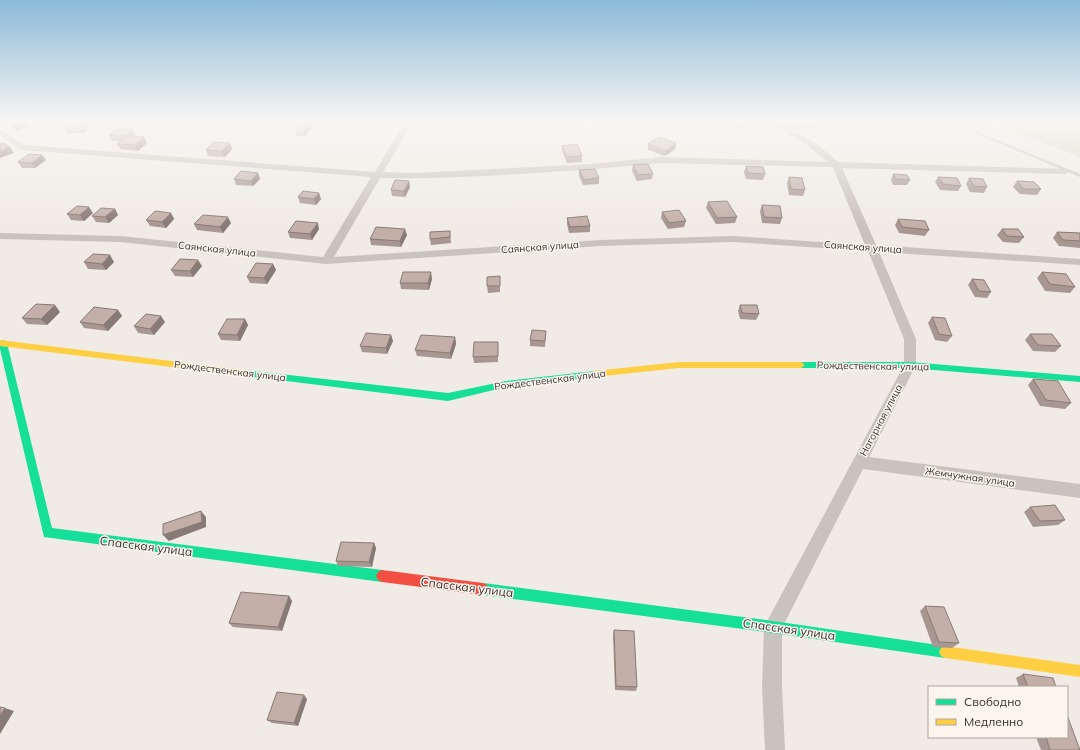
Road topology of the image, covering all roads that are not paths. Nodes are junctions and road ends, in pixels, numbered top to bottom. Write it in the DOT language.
graph roads {
  1 [pos="150,157"];
  2 [pos="389,157"];
  3 [pos="829,157"];
  4 [pos="1033,157"];
  5 [pos="837,166"];
  6 [pos="1066,171"];
  7 [pos="379,175"];
  8 [pos="1080,176"];
  9 [pos="0,236"];
  10 [pos="872,248"];
  11 [pos="326,261"];
  12 [pos="1080,262"];
  13 [pos="2,343"];
  14 [pos="910,365"];
  15 [pos="1080,379"];
  16 [pos="859,462"];
  17 [pos="1080,491"];
  18 [pos="773,627"];
  19 [pos="1080,671"];
  20 [pos="775,750"];
  1 -- 7 [label="street"];
  2 -- 7 [label="street"];
  3 -- 5 [label="street, Нагорная улица"];
  4 -- 6 [label="lane"];
  5 -- 6 [label="street"];
  5 -- 7 [label="street"];
  5 -- 10 [label="street, Нагорная улица"];
  6 -- 8 [label="lane"];
  7 -- 11 [label="street"];
  9 -- 11 [label="street, Саянская улица"];
  10 -- 11 [label="street, Саянская улица"];
  10 -- 12 [label="street, Саянская улица"];
  10 -- 14 [label="street, Нагорная улица"];
  13 -- 14 [label="street, Рождественская улица"];
  13 -- 18 [label="street, Спасская улица"];
  14 -- 15 [label="street, Рождественская улица"];
  14 -- 16 [label="street, Нагорная улица"];
  16 -- 17 [label="street, Жемчужная улица"];
  16 -- 18 [label="street, Нагорная улица"];
  18 -- 19 [label="street, Спасская улица"];
  18 -- 20 [label="street, Нагорная улица"];
}
